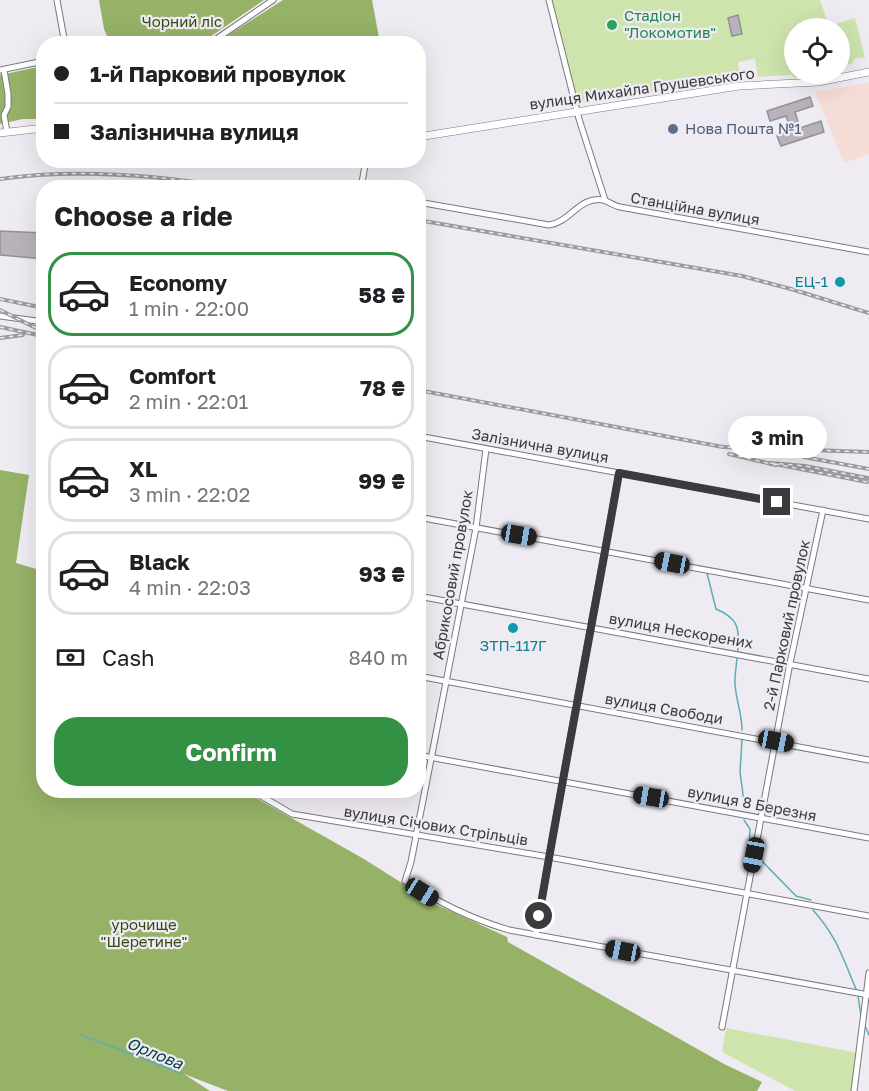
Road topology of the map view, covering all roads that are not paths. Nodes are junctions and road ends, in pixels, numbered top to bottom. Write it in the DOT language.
graph roads {
  1 [pos="57,0"];
  2 [pos="273,0"];
  3 [pos="549,0"];
  4 [pos="64,36"];
  5 [pos="221,36"];
  6 [pos="36,63"];
  7 [pos="2,70"];
  8 [pos="869,72"];
  9 [pos="577,111"];
  10 [pos="36,129"];
  11 [pos="3,133"];
  12 [pos="426,136"];
  13 [pos="605,200"];
  14 [pos="426,203"];
  15 [pos="869,252"];
  16 [pos="0,316"];
  17 [pos="36,321"];
  18 [pos="426,437"];
  19 [pos="486,448"];
  20 [pos="619,473"];
  21 [pos="823,510"];
  22 [pos="426,519"];
  23 [pos="869,519"];
  24 [pos="476,528"];
  25 [pos="605,550"];
  26 [pos="806,588"];
  27 [pos="426,597"];
  28 [pos="869,600"];
  29 [pos="462,603"];
  30 [pos="592,627"];
  31 [pos="790,663"];
  32 [pos="426,677"];
  33 [pos="869,679"];
  34 [pos="446,681"];
  35 [pos="575,704"];
  36 [pos="776,741"];
  37 [pos="426,756"];
  38 [pos="431,757"];
  39 [pos="869,759"];
  40 [pos="426,781"];
  41 [pos="562,781"];
  42 [pos="265,798"];
  43 [pos="422,798"];
  44 [pos="761,817"];
  45 [pos="415,834"];
  46 [pos="869,838"];
  47 [pos="549,856"];
  48 [pos="747,894"];
  49 [pos="869,916"];
  50 [pos="536,935"];
  51 [pos="731,971"];
  52 [pos="869,973"];
  53 [pos="868,995"];
  54 [pos="722,1027"];
  55 [pos="854,1091"];
  1 -- 4 [label="street"];
  2 -- 5 [label="street"];
  3 -- 9 [label="street"];
  6 -- 7 [label="street"];
  7 -- 11 [label="street"];
  8 -- 9 [label="main road, вулиця Михайла Грушевського"];
  9 -- 12 [label="main road, вулиця Михайла Грушевського"];
  9 -- 13 [label="street"];
  10 -- 11 [label="main road"];
  13 -- 14 [label="street"];
  13 -- 15 [label="street, Станційна вулиця"];
  16 -- 17 [label="street"];
  18 -- 19 [label="street, Залізнична вулиця"];
  19 -- 20 [label="street, Залізнична вулиця"];
  19 -- 24 [label="street, Абрикосовий провулок"];
  20 -- 21 [label="street, Залізнична вулиця"];
  20 -- 25 [label="street"];
  21 -- 23 [label="street, Залізнична вулиця"];
  21 -- 26 [label="street, 2-й Парковий провулок"];
  22 -- 24 [label="street"];
  24 -- 25 [label="street"];
  24 -- 29 [label="street, Абрикосовий провулок"];
  25 -- 26 [label="street"];
  25 -- 30 [label="street"];
  26 -- 28 [label="street"];
  26 -- 31 [label="street, 2-й Парковий провулок"];
  27 -- 29 [label="street, вулиця Нескорених"];
  29 -- 30 [label="street, вулиця Нескорених"];
  29 -- 34 [label="street, Абрикосовий провулок"];
  30 -- 31 [label="street, вулиця Нескорених"];
  30 -- 35 [label="street"];
  31 -- 33 [label="street, вулиця Нескорених"];
  31 -- 36 [label="street, 2-й Парковий провулок"];
  32 -- 34 [label="street, вулиця Свободи"];
  34 -- 35 [label="street, вулиця Свободи"];
  34 -- 38 [label="street, Абрикосовий провулок"];
  35 -- 36 [label="street, вулиця Свободи"];
  35 -- 41 [label="street"];
  36 -- 39 [label="street, вулиця Свободи"];
  36 -- 44 [label="street, 2-й Парковий провулок"];
  37 -- 38 [label="street, вулиця 8 Березня"];
  38 -- 40 [label="street, Абрикосовий провулок"];
  38 -- 41 [label="street, вулиця 8 Березня"];
  41 -- 44 [label="street, вулиця 8 Березня"];
  41 -- 47 [label="street"];
  42 -- 45 [label="street, вулиця Січових Стрільців"];
  43 -- 45 [label="street, Абрикосовий провулок"];
  44 -- 46 [label="street, вулиця 8 Березня"];
  44 -- 48 [label="street, 2-й Парковий провулок"];
  45 -- 47 [label="street, вулиця Січових Стрільців"];
  45 -- 50 [label="street, Абрикосовий провулок"];
  47 -- 48 [label="street, вулиця Січових Стрільців"];
  47 -- 50 [label="street"];
  48 -- 49 [label="street, вулиця Січових Стрільців"];
  48 -- 51 [label="street, 2-й Парковий провулок"];
  50 -- 51 [label="street"];
  51 -- 53 [label="street"];
  51 -- 54 [label="street, 2-й Парковий провулок"];
  52 -- 53 [label="street"];
  53 -- 55 [label="street"];
}
